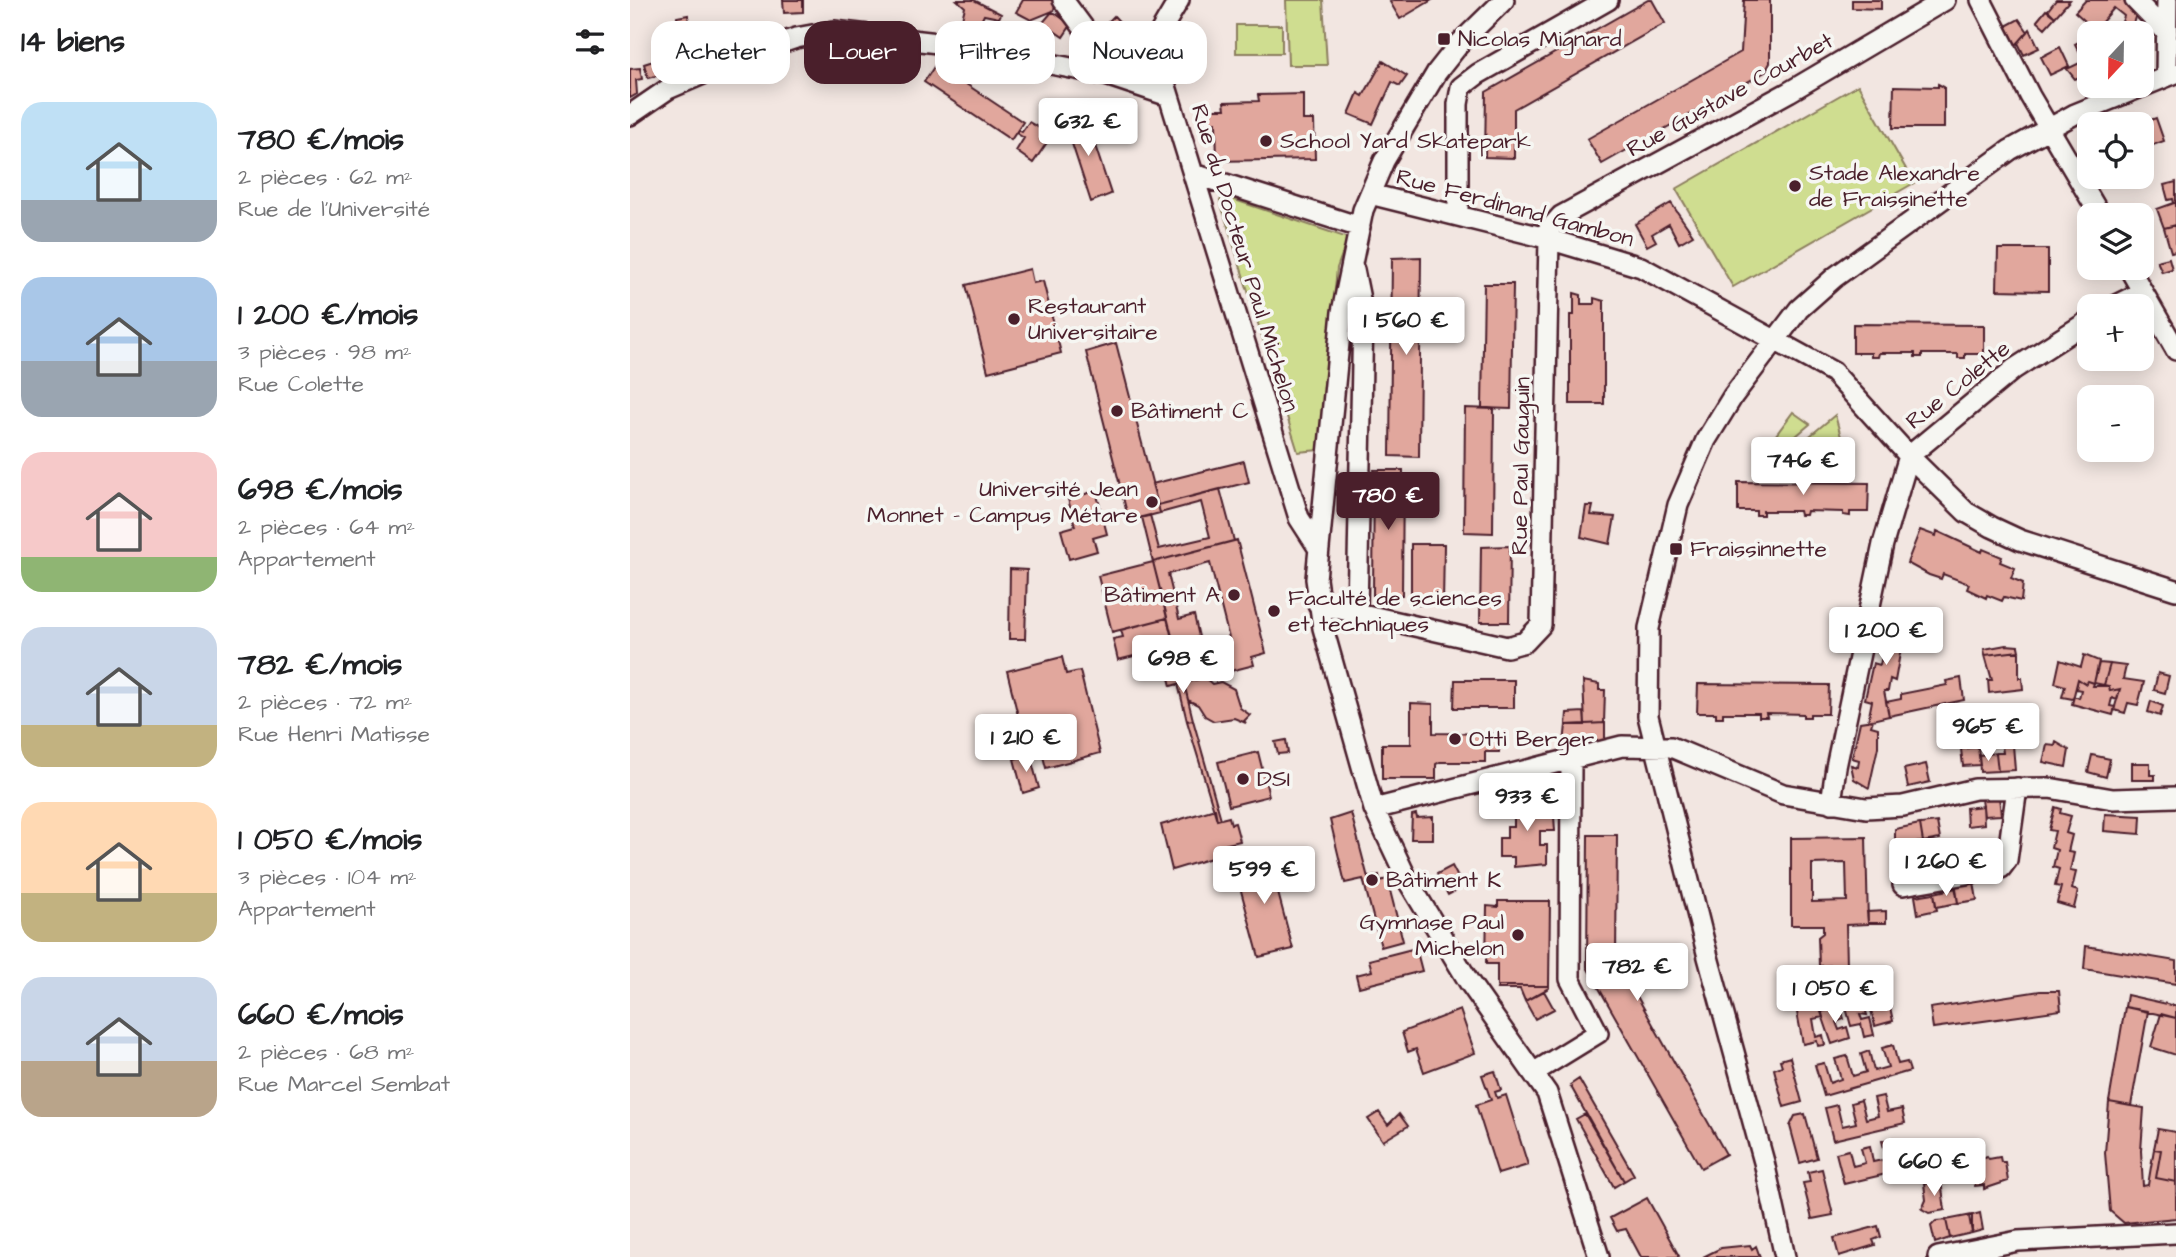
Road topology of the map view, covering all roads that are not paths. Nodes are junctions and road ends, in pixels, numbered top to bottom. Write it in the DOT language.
graph roads {
  1 [pos="1063,0"];
  2 [pos="1180,0"];
  3 [pos="1504,0"];
  4 [pos="1608,0"];
  5 [pos="1945,0"];
  6 [pos="1981,0"];
  7 [pos="2135,0"];
  8 [pos="2167,0"];
  9 [pos="1078,21"];
  10 [pos="1167,21"];
  11 [pos="2167,33"];
  12 [pos="1069,68"];
  13 [pos="2171,75"];
  14 [pos="1132,84"];
  15 [pos="1165,84"];
  16 [pos="1169,96"];
  17 [pos="630,115"];
  18 [pos="2051,128"];
  19 [pos="1194,174"];
  20 [pos="1370,194"];
  21 [pos="2093,203"];
  22 [pos="1458,214"];
  23 [pos="1360,227"];
  24 [pos="1545,238"];
  25 [pos="1352,265"];
  26 [pos="2136,280"];
  27 [pos="2142,292"];
  28 [pos="2138,294"];
  29 [pos="2077,328"];
  30 [pos="1775,342"];
  31 [pos="2176,350"];
  32 [pos="1909,456"];
  33 [pos="1293,495"];
  34 [pos="1321,522"];
  35 [pos="1319,549"];
  36 [pos="2176,590"];
  37 [pos="1318,604"];
  38 [pos="1357,611"];
  39 [pos="1654,746"];
  40 [pos="1571,761"];
  41 [pos="2017,788"];
  42 [pos="2176,797"];
  43 [pos="1831,803"];
  44 [pos="1374,809"];
  45 [pos="1903,886"];
  46 [pos="1533,1073"];
  47 [pos="2176,1233"];
  48 [pos="1599,1257"];
  49 [pos="1785,1257"];
  50 [pos="1938,1257"];
  1 -- 9 [label="street"];
  2 -- 10 [label="street"];
  3 -- 20 [label="street"];
  4 -- 22 [label="street"];
  5 -- 24 [label="street, Rue Gustave Courbet"];
  6 -- 18 [label="street"];
  7 -- 11 [label="street"];
  8 -- 11 [label="street"];
  11 -- 13 [label="street"];
  12 -- 17 [label="street"];
  13 -- 18 [label="street"];
  14 -- 16 [label="street"];
  15 -- 16 [label="street, Rue du Docteur Paul Michelon"];
  16 -- 19 [label="street, Rue du Docteur Paul Michelon"];
  18 -- 21 [label="street"];
  18 -- 30 [label="street"];
  19 -- 23 [label="street"];
  19 -- 33 [label="street, Rue du Docteur Paul Michelon"];
  20 -- 22 [label="street, Rue Ferdinand Gambon"];
  20 -- 23 [label="street"];
  22 -- 24 [label="street, Rue Ferdinand Gambon"];
  23 -- 25 [label="street"];
  24 -- 30 [label="street, Rue Ferdinand Gambon"];
  24 -- 38 [label="street, Rue Paul Gauguin"];
  25 -- 34 [label="street"];
  25 -- 38 [label="street"];
  26 -- 27 [label="street"];
  27 -- 28 [label="street"];
  27 -- 31 [label="street"];
  29 -- 32 [label="street, Rue Colette"];
  30 -- 32 [label="street, Rue Ferdinand Gambon"];
  30 -- 39 [label="street"];
  32 -- 36 [label="street, Rue Ferdinand Gambon"];
  32 -- 43 [label="street, Rue Colette"];
  33 -- 34 [label="street, Rue du Docteur Paul Michelon"];
  33 -- 35 [label="street, Rue du Docteur Paul Michelon"];
  34 -- 35 [label="street"];
  35 -- 37 [label="street"];
  37 -- 38 [label="street, Rue Paul Gauguin"];
  37 -- 44 [label="street"];
  39 -- 40 [label="street"];
  39 -- 43 [label="street"];
  39 -- 49 [label="street"];
  40 -- 44 [label="street"];
  40 -- 46 [label="street"];
  41 -- 42 [label="street"];
  41 -- 43 [label="street"];
  41 -- 45 [label="street"];
  44 -- 46 [label="street"];
  46 -- 48 [label="street"];
  47 -- 50 [label="street"];
}
